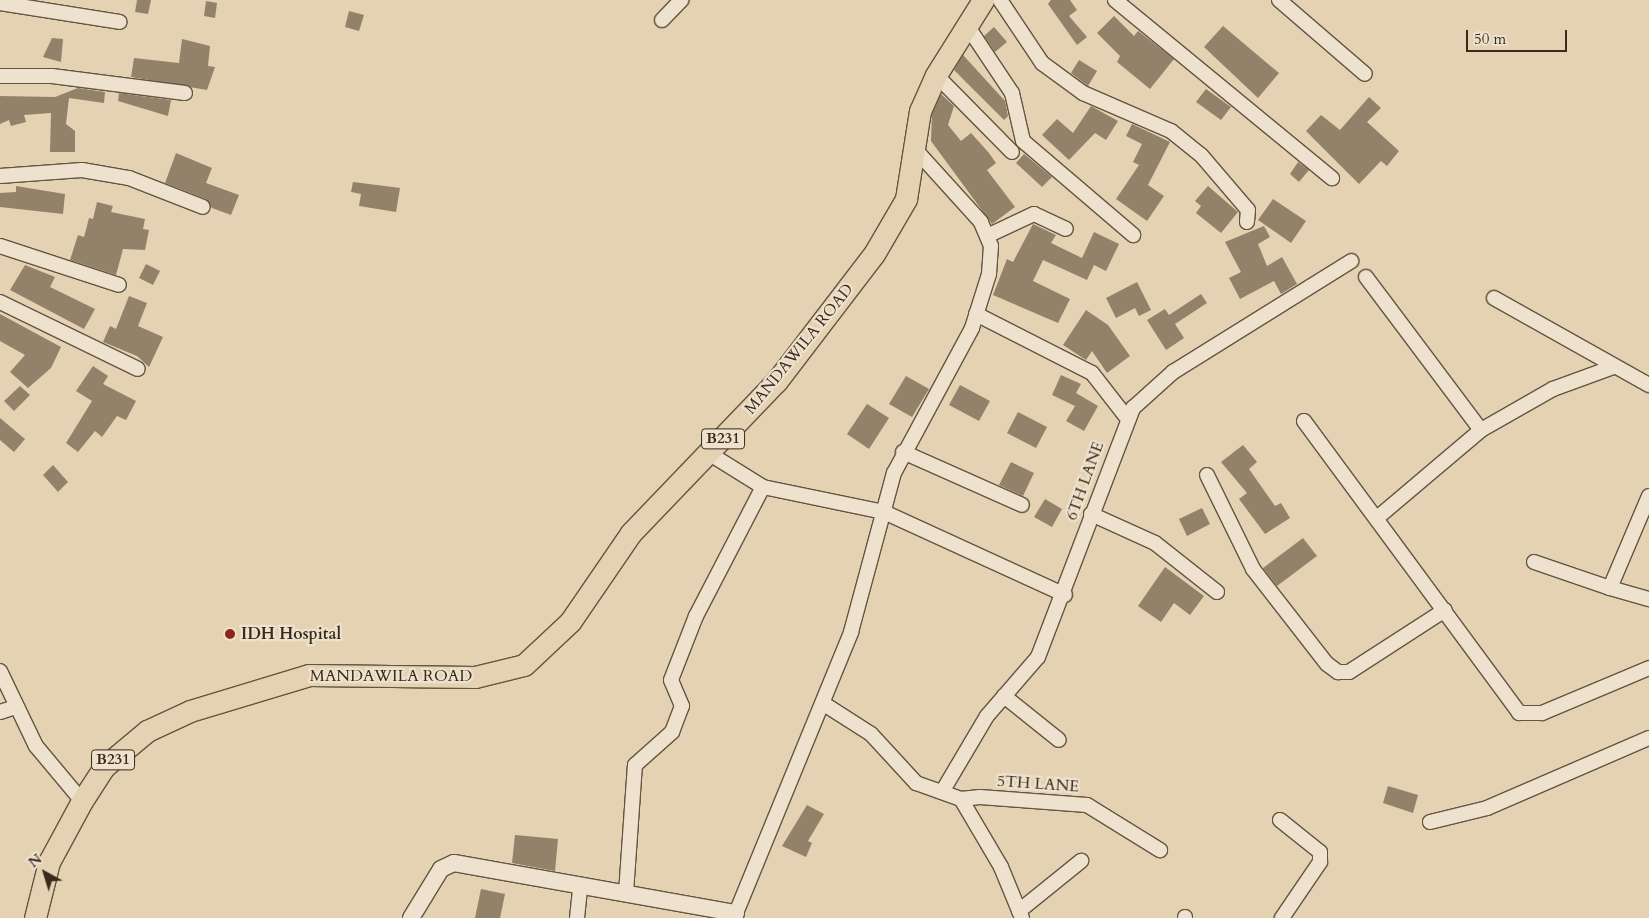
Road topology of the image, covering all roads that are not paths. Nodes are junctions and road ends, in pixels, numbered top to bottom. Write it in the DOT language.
graph roads {
  1 [pos="682,0"];
  2 [pos="983,0"];
  3 [pos="1000,0"];
  4 [pos="1114,0"];
  5 [pos="1279,0"];
  6 [pos="0,3"];
  7 [pos="662,20"];
  8 [pos="120,22"];
  9 [pos="966,24"];
  10 [pos="1365,74"];
  11 [pos="936,75"];
  12 [pos="0,76"];
  13 [pos="185,93"];
  14 [pos="914,148"];
  15 [pos="1012,152"];
  16 [pos="0,176"];
  17 [pos="1332,178"];
  18 [pos="203,207"];
  19 [pos="1247,222"];
  20 [pos="1066,229"];
  21 [pos="1133,235"];
  22 [pos="987,236"];
  23 [pos="0,246"];
  24 [pos="1351,262"];
  25 [pos="1366,277"];
  26 [pos="119,285"];
  27 [pos="1494,298"];
  28 [pos="0,302"];
  29 [pos="976,314"];
  30 [pos="1614,367"];
  31 [pos="138,369"];
  32 [pos="1649,385"];
  33 [pos="1128,418"];
  34 [pos="1304,421"];
  35 [pos="1481,430"];
  36 [pos="903,452"];
  37 [pos="710,454"];
  38 [pos="1207,475"];
  39 [pos="763,487"];
  40 [pos="1649,496"];
  41 [pos="1022,505"];
  42 [pos="884,512"];
  43 [pos="1091,514"];
  44 [pos="1378,518"];
  45 [pos="1534,562"];
  46 [pos="1610,588"];
  47 [pos="1217,592"];
  48 [pos="1065,595"];
  49 [pos="1649,599"];
  50 [pos="1445,610"];
  51 [pos="1649,668"];
  52 [pos="0,671"];
  53 [pos="1004,696"];
  54 [pos="824,704"];
  55 [pos="15,707"];
  56 [pos="0,712"];
  57 [pos="1649,738"];
  58 [pos="1059,740"];
  59 [pos="942,792"];
  60 [pos="82,800"];
  61 [pos="961,800"];
  62 [pos="1280,820"];
  63 [pos="1430,822"];
  64 [pos="1160,850"];
  65 [pos="1081,861"];
  66 [pos="580,887"];
  67 [pos="626,893"];
  68 [pos="1020,914"];
  69 [pos="735,916"];
  70 [pos="35,918"];
  71 [pos="411,918"];
  72 [pos="577,918"];
  73 [pos="1282,918"];
  1 -- 7 [label="street"];
  2 -- 9 [label="main road, MANDAWILA ROAD / B231"];
  3 -- 19 [label="street"];
  4 -- 17 [label="street"];
  5 -- 10 [label="street"];
  6 -- 8 [label="street"];
  9 -- 11 [label="main road, MANDAWILA ROAD / B231"];
  9 -- 21 [label="street"];
  11 -- 14 [label="main road, MANDAWILA ROAD / B231"];
  11 -- 15 [label="street"];
  12 -- 13 [label="street"];
  14 -- 22 [label="street"];
  14 -- 37 [label="main road, MANDAWILA ROAD / B231"];
  16 -- 18 [label="street"];
  20 -- 22 [label="street"];
  22 -- 29 [label="street"];
  23 -- 26 [label="street"];
  24 -- 33 [label="street, 6TH LANE"];
  25 -- 35 [label="street"];
  27 -- 30 [label="street"];
  28 -- 31 [label="street"];
  29 -- 33 [label="street"];
  29 -- 36 [label="street"];
  30 -- 32 [label="street"];
  30 -- 35 [label="street"];
  33 -- 43 [label="street, 6TH LANE"];
  34 -- 44 [label="street"];
  35 -- 44 [label="street"];
  36 -- 41 [label="street"];
  36 -- 42 [label="street"];
  37 -- 39 [label="street"];
  37 -- 60 [label="main road, MANDAWILA ROAD / B231"];
  38 -- 50 [label="street"];
  39 -- 42 [label="street"];
  39 -- 67 [label="street"];
  40 -- 46 [label="street"];
  42 -- 48 [label="street"];
  42 -- 54 [label="street"];
  43 -- 47 [label="street"];
  43 -- 48 [label="street, 6TH LANE"];
  44 -- 50 [label="street"];
  45 -- 46 [label="street"];
  46 -- 49 [label="street"];
  48 -- 53 [label="street, 6TH LANE"];
  50 -- 51 [label="street"];
  52 -- 55 [label="street"];
  53 -- 58 [label="street"];
  53 -- 59 [label="street, 6TH LANE"];
  54 -- 59 [label="street"];
  54 -- 69 [label="street"];
  55 -- 56 [label="street"];
  55 -- 60 [label="street"];
  57 -- 63 [label="street"];
  59 -- 61 [label="street"];
  60 -- 70 [label="main road, MANDAWILA ROAD / B231"];
  61 -- 64 [label="street, 5TH LANE"];
  61 -- 68 [label="street"];
  62 -- 73 [label="street"];
  65 -- 68 [label="street"];
  66 -- 67 [label="street"];
  66 -- 71 [label="street"];
  66 -- 72 [label="street"];
  67 -- 69 [label="street"];
}
